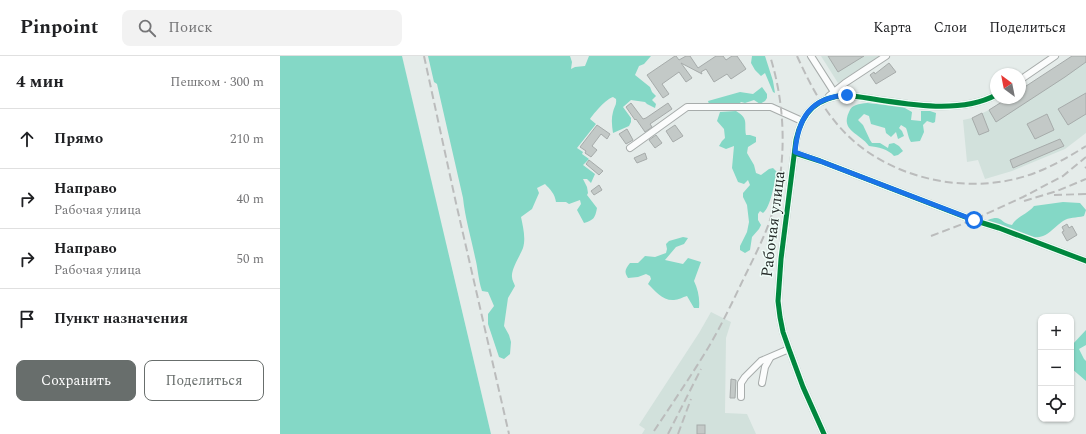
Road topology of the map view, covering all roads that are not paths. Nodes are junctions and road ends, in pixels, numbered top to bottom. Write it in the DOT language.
graph roads {
  1 [pos="811,56"];
  2 [pos="886,56"];
  3 [pos="1055,56"];
  4 [pos="1026,76"];
  5 [pos="834,92"];
  6 [pos="990,98"];
  7 [pos="825,99"];
  8 [pos="802,121"];
  9 [pos="630,148"];
  10 [pos="795,152"];
  11 [pos="1086,261"];
  12 [pos="789,349"];
  13 [pos="770,358"];
  14 [pos="762,383"];
  15 [pos="741,397"];
  16 [pos="824,434"];
  1 -- 5 [label="street"];
  2 -- 5 [label="street, Рабочая улица"];
  3 -- 4 [label="street"];
  5 -- 7 [label="street, Рабочая улица"];
  6 -- 7 [label="street, Рабочая улица"];
  7 -- 8 [label="street, Рабочая улица"];
  8 -- 9 [label="street"];
  8 -- 10 [label="street, Рабочая улица"];
  10 -- 11 [label="street"];
  10 -- 12 [label="street, Рабочая улица"];
  12 -- 13 [label="street"];
  12 -- 16 [label="street, Рабочая улица"];
  13 -- 14 [label="street"];
  13 -- 15 [label="street"];
}
